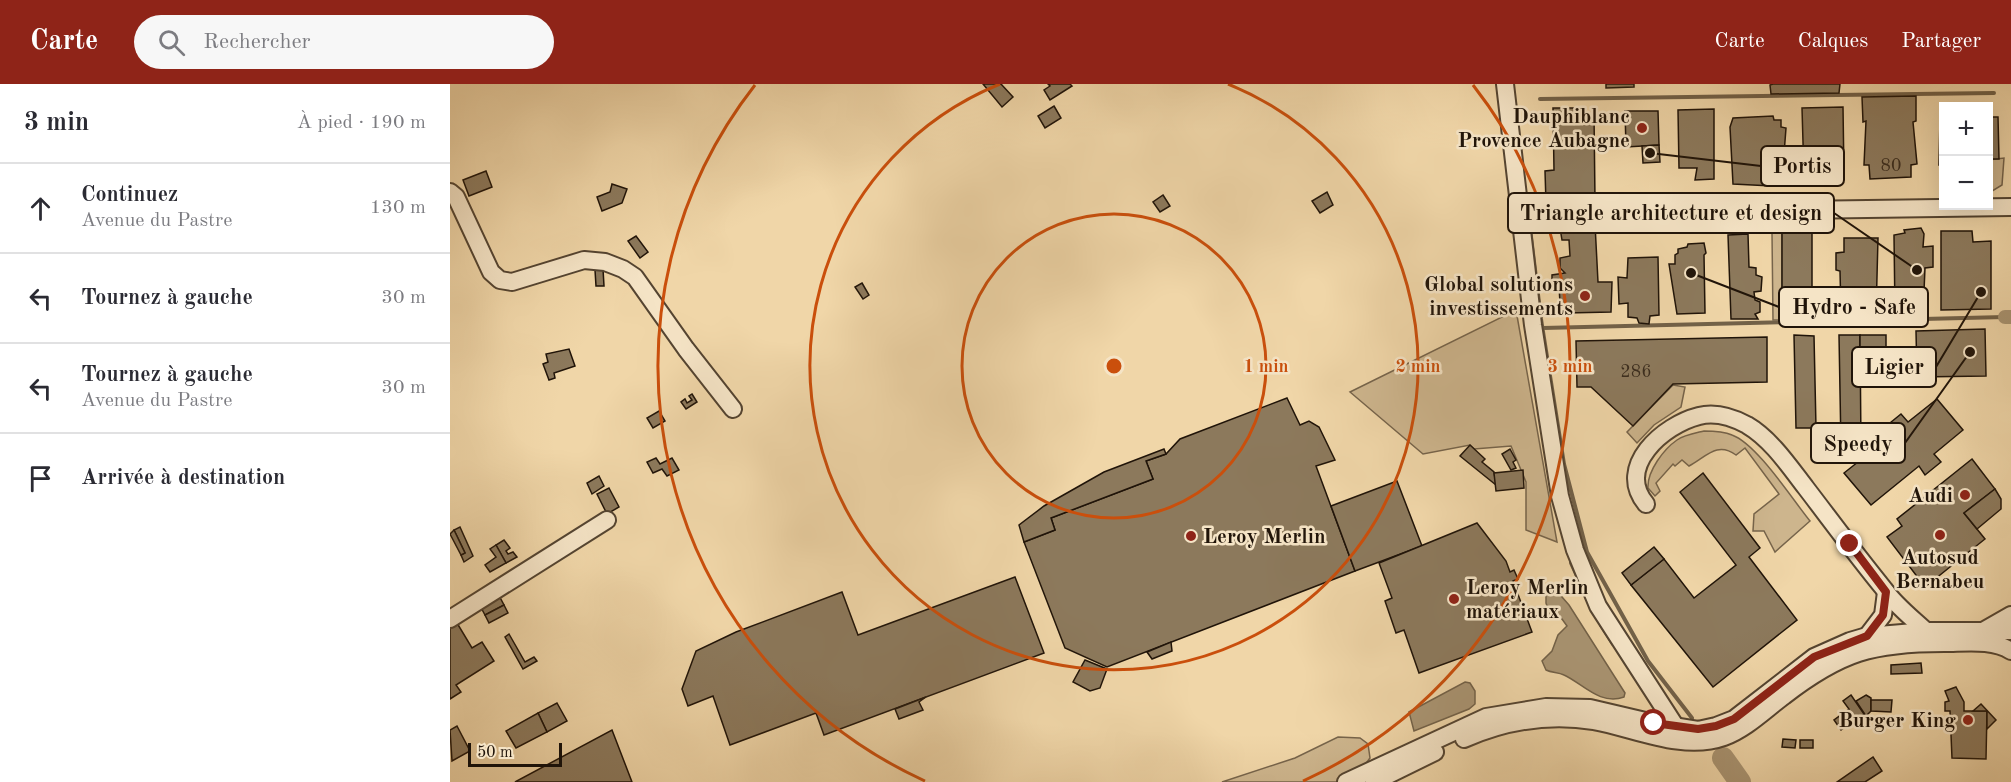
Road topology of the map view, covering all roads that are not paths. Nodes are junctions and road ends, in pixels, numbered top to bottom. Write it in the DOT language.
graph roads {
  1 [pos="1505,84"];
  2 [pos="450,192"];
  3 [pos="2011,207"];
  4 [pos="1639,212"];
  5 [pos="733,409"];
  6 [pos="1646,504"];
  7 [pos="607,520"];
  8 [pos="1886,592"];
  9 [pos="2011,615"];
  10 [pos="450,619"];
  11 [pos="1926,631"];
  12 [pos="2011,631"];
  13 [pos="1980,633"];
  14 [pos="1867,636"];
  15 [pos="2011,651"];
  16 [pos="1676,727"];
  17 [pos="1346,782"];
  18 [pos="1374,782"];
  1 -- 16 [label="street"];
  2 -- 5 [label="street"];
  3 -- 4 [label="street"];
  6 -- 8 [label="street"];
  7 -- 10 [label="street"];
  8 -- 11 [label="street"];
  8 -- 14 [label="street"];
  9 -- 13 [label="street"];
  11 -- 13 [label="street"];
  11 -- 14 [label="street"];
  12 -- 13 [label="street"];
  14 -- 16 [label="street"];
  15 -- 18 [label="street"];
  16 -- 17 [label="street"];
}
